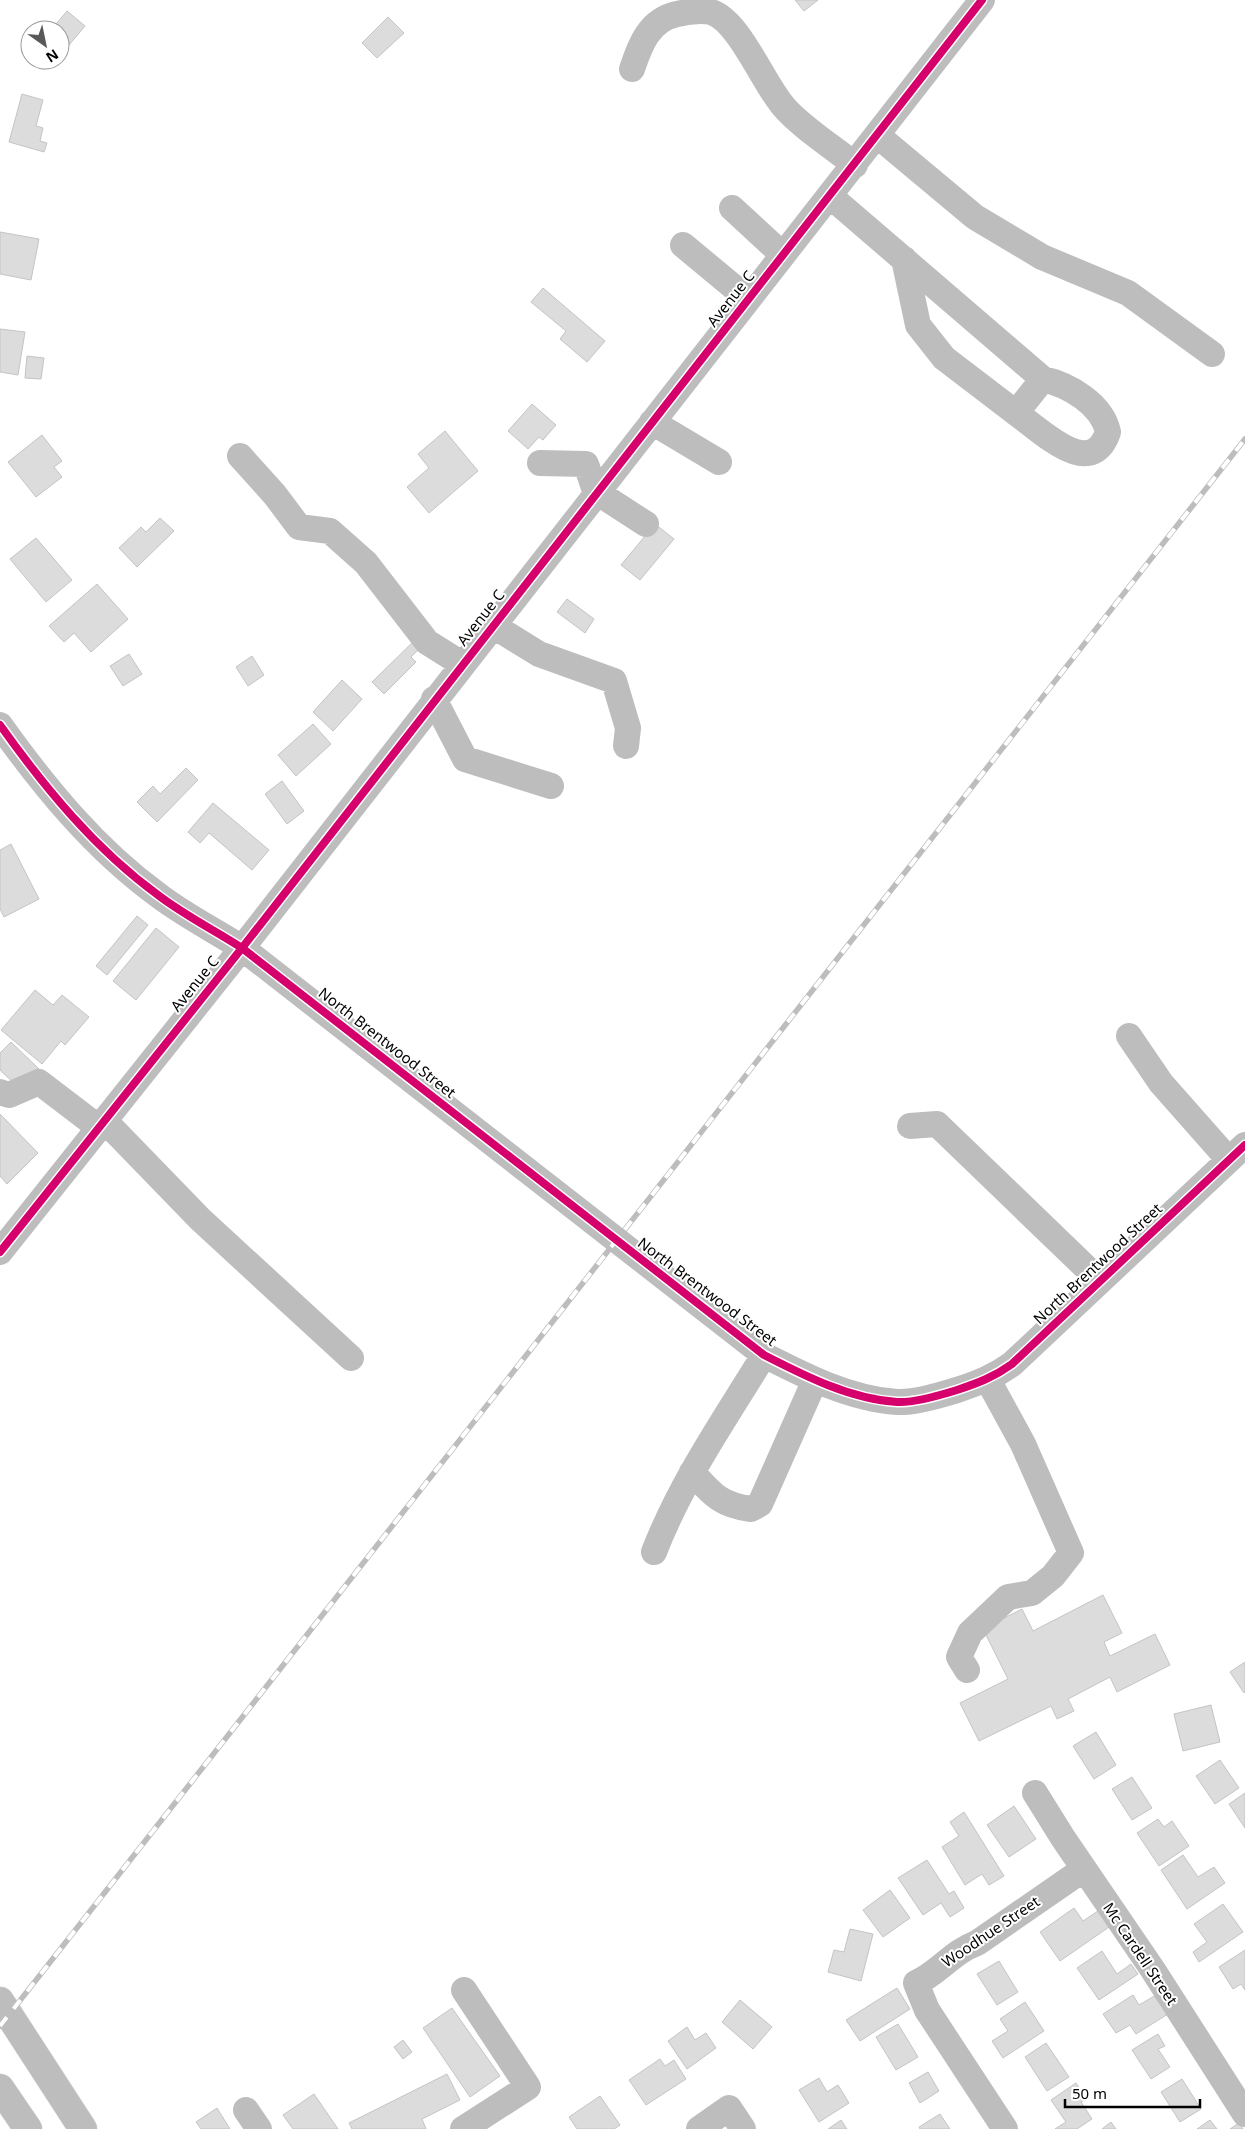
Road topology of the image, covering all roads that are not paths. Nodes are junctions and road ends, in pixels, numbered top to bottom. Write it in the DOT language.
graph roads {
  1 [pos="982,0"];
  2 [pos="632,69"];
  3 [pos="878,136"];
  4 [pos="855,165"];
  5 [pos="830,196"];
  6 [pos="732,208"];
  7 [pos="683,245"];
  8 [pos="783,255"];
  9 [pos="904,259"];
  10 [pos="748,299"];
  11 [pos="1212,354"];
  12 [pos="1043,379"];
  13 [pos="1016,413"];
  14 [pos="652,422"];
  15 [pos="240,456"];
  16 [pos="719,462"];
  17 [pos="540,463"];
  18 [pos="598,492"];
  19 [pos="646,524"];
  20 [pos="492,625"];
  21 [pos="462,664"];
  22 [pos="434,699"];
  23 [pos="0,725"];
  24 [pos="626,746"];
  25 [pos="551,786"];
  26 [pos="242,948"];
  27 [pos="1129,1036"];
  28 [pos="0,1092"];
  29 [pos="101,1124"];
  30 [pos="910,1126"];
  31 [pos="1237,1153"];
  32 [pos="8,1224"];
  33 [pos="0,1252"];
  34 [pos="1100,1281"];
  35 [pos="764,1355"];
  36 [pos="351,1358"];
  37 [pos="816,1380"];
  38 [pos="988,1380"];
  39 [pos="692,1472"];
  40 [pos="654,1552"];
  41 [pos="967,1670"];
  42 [pos="1035,1793"];
  43 [pos="1084,1869"];
  44 [pos="464,1990"];
  45 [pos="0,2001"];
  46 [pos="0,2088"];
  47 [pos="1245,2114"];
  48 [pos="28,2129"];
  49 [pos="83,2129"];
  50 [pos="463,2129"];
  51 [pos="698,2129"];
  52 [pos="743,2129"];
  53 [pos="1005,2129"];
  1 -- 3 [label="street, Avenue C"];
  2 -- 4 [label="street"];
  3 -- 4 [label="street, Avenue C"];
  3 -- 11 [label="street"];
  4 -- 5 [label="street, Avenue C"];
  5 -- 8 [label="street, Avenue C"];
  5 -- 9 [label="street"];
  6 -- 8 [label="street"];
  7 -- 10 [label="street"];
  8 -- 10 [label="street, Avenue C"];
  9 -- 12 [label="street"];
  9 -- 13 [label="street"];
  10 -- 14 [label="street, Avenue C"];
  12 -- 13 [label="street"];
  12 -- 13 [label="street"];
  14 -- 16 [label="street"];
  14 -- 18 [label="street, Avenue C"];
  15 -- 21 [label="street"];
  17 -- 18 [label="street"];
  18 -- 19 [label="street"];
  18 -- 20 [label="street, Avenue C"];
  20 -- 21 [label="street, Avenue C"];
  20 -- 24 [label="street"];
  21 -- 22 [label="street, Avenue C"];
  22 -- 25 [label="street"];
  22 -- 26 [label="street, Avenue C"];
  23 -- 26 [label="street, North Brentwood Street"];
  26 -- 29 [label="street, Avenue C"];
  26 -- 35 [label="street, North Brentwood Street"];
  27 -- 31 [label="street"];
  28 -- 29 [label="street"];
  29 -- 32 [label="street, Avenue C"];
  29 -- 36 [label="street"];
  30 -- 34 [label="street"];
  31 -- 34 [label="street, North Brentwood Street"];
  32 -- 33 [label="street, Avenue C"];
  34 -- 38 [label="street, North Brentwood Street"];
  35 -- 37 [label="street, North Brentwood Street"];
  35 -- 39 [label="street"];
  37 -- 38 [label="street, North Brentwood Street"];
  37 -- 39 [label="street"];
  38 -- 41 [label="street"];
  39 -- 40 [label="street"];
  42 -- 43 [label="street, Mc Cardell Street"];
  43 -- 47 [label="street, Mc Cardell Street"];
  43 -- 53 [label="street, Woodhue Street"];
  44 -- 50 [label="street"];
  45 -- 49 [label="main road"];
  46 -- 48 [label="main road"];
  51 -- 52 [label="street"];
}
